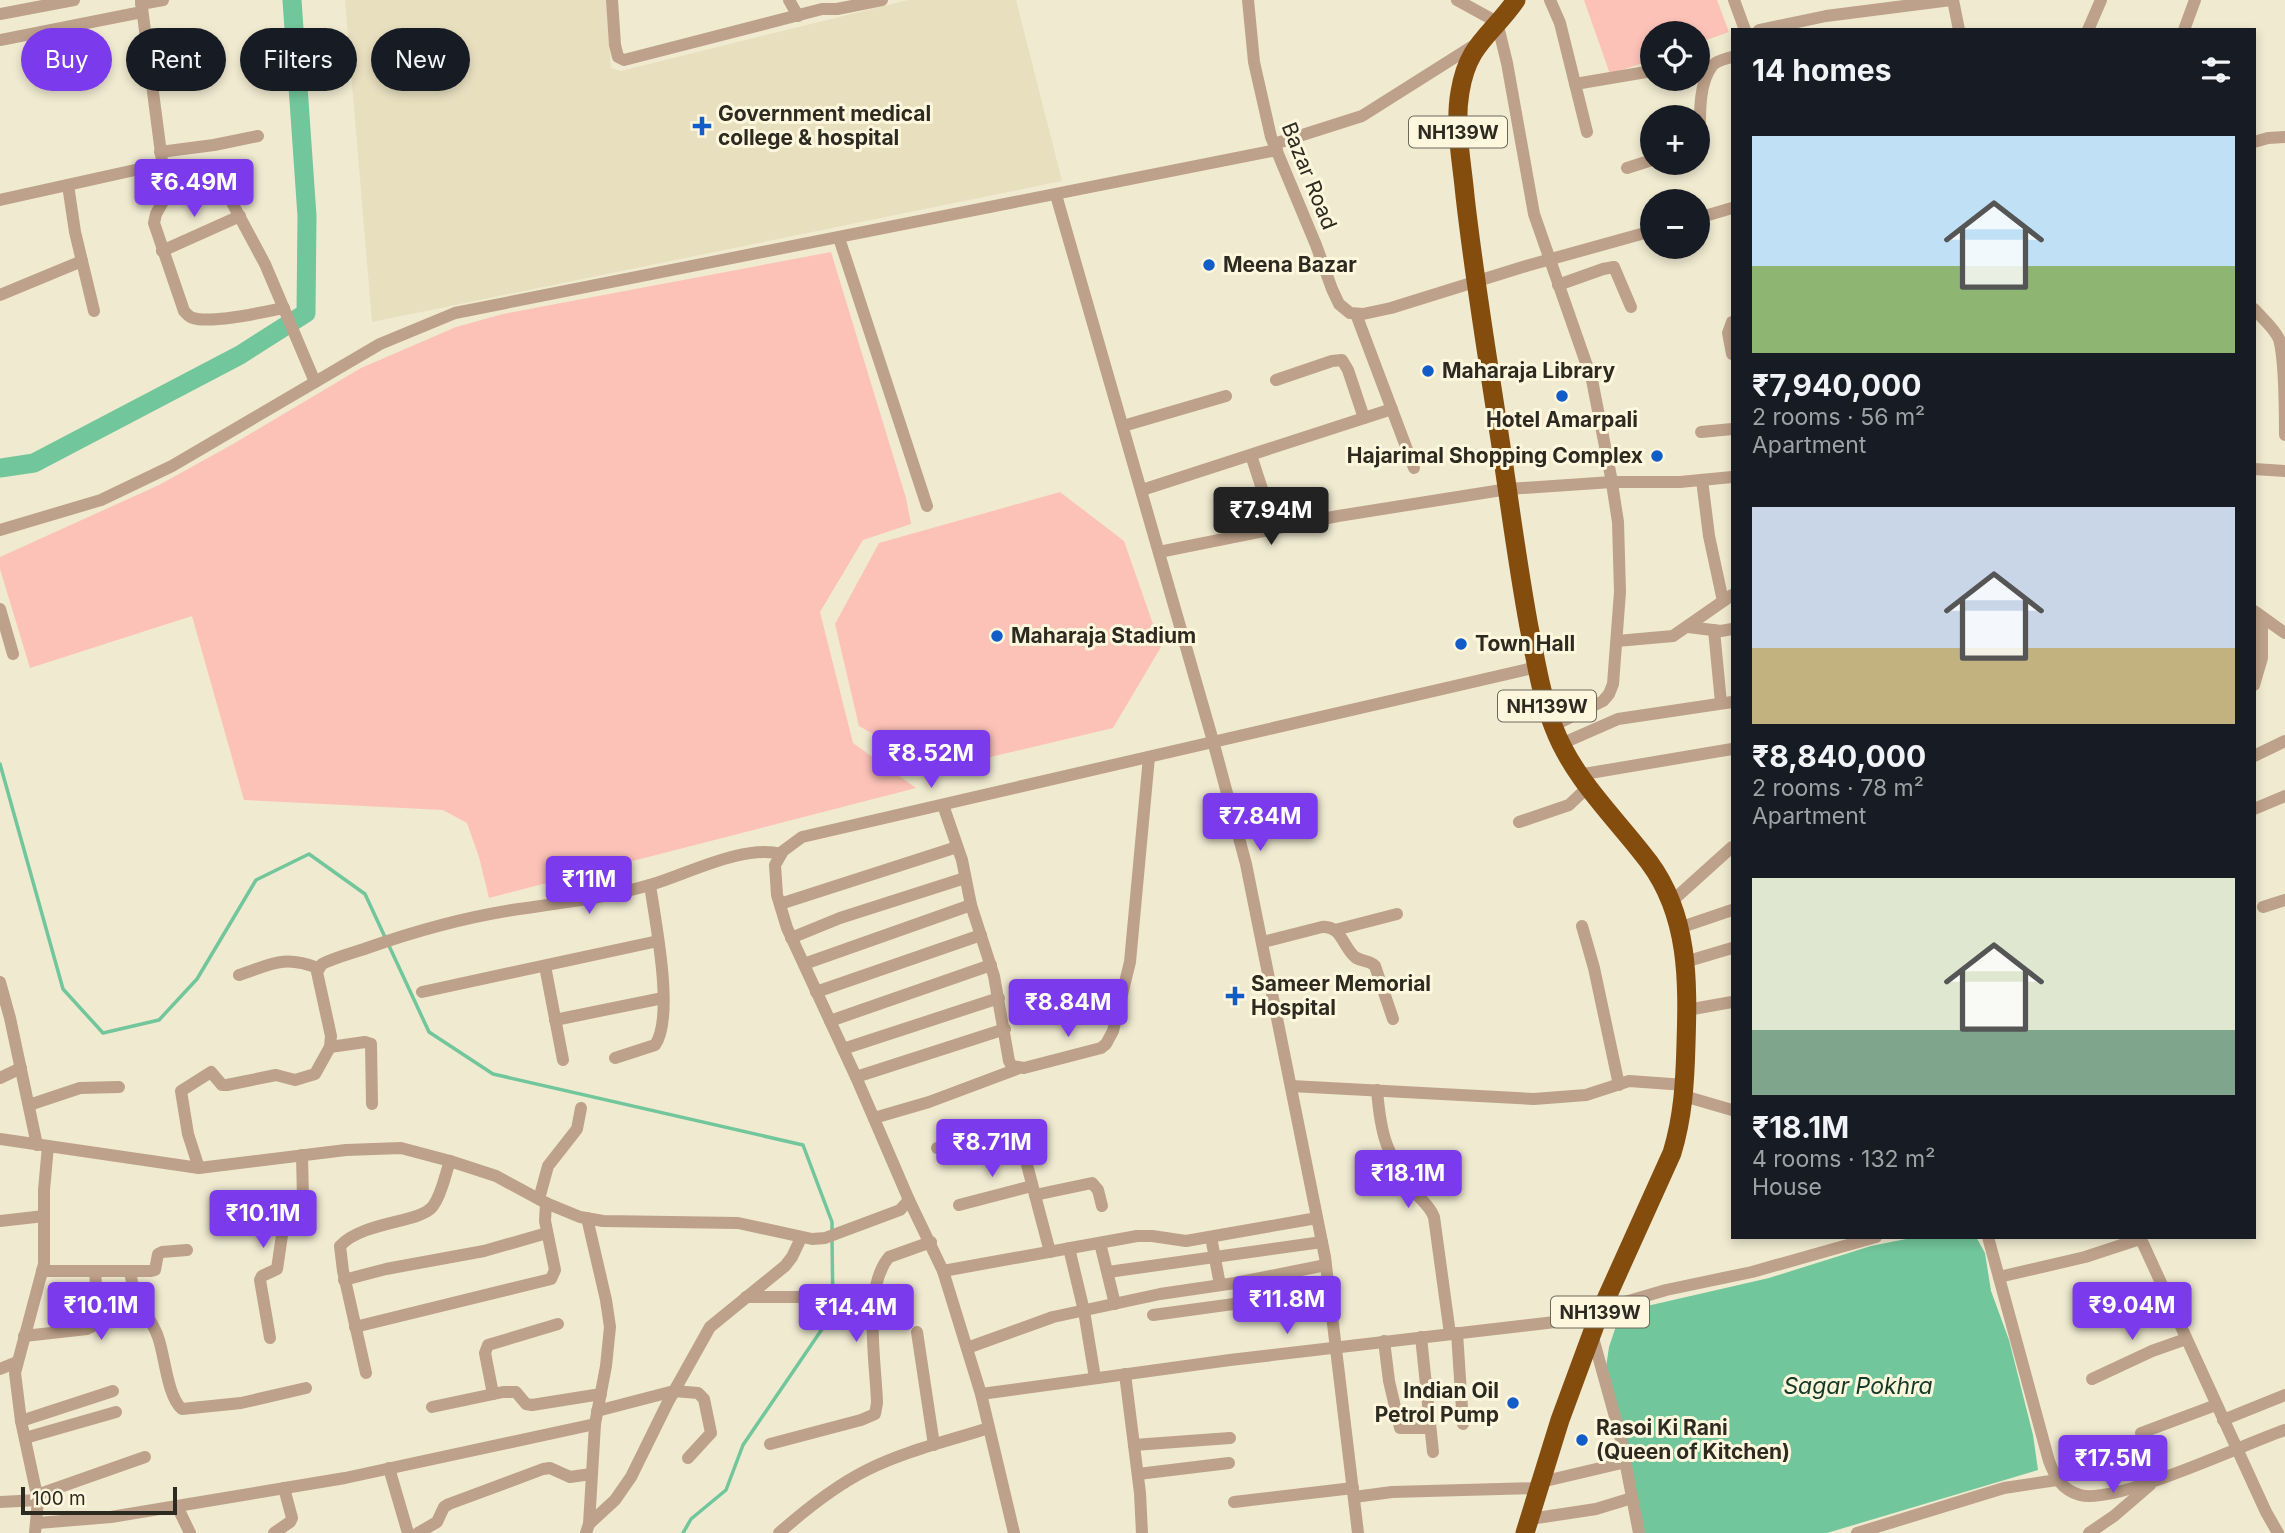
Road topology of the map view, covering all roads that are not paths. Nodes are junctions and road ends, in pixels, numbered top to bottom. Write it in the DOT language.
graph roads {
  1 [pos="74,0"];
  2 [pos="163,0"];
  3 [pos="612,0"];
  4 [pos="789,0"];
  5 [pos="882,0"];
  6 [pos="1248,0"];
  7 [pos="1457,0"];
  8 [pos="1516,0"];
  9 [pos="1550,0"];
  10 [pos="1734,0"];
  11 [pos="1952,0"];
  12 [pos="2101,0"];
  13 [pos="2195,0"];
  14 [pos="142,5"];
  15 [pos="826,5"];
  16 [pos="0,14"];
  17 [pos="798,16"];
  18 [pos="1497,22"];
  19 [pos="1744,28"];
  20 [pos="1769,28"];
  21 [pos="1959,28"];
  22 [pos="2089,28"];
  23 [pos="2185,28"];
  24 [pos="0,40"];
  25 [pos="1482,40"];
  26 [pos="1731,57"];
  27 [pos="1710,64"];
  28 [pos="1714,64"];
  29 [pos="1640,73"];
  30 [pos="1575,85"];
  31 [pos="1702,105"];
  32 [pos="1587,132"];
  33 [pos="258,135"];
  34 [pos="2285,137"];
  35 [pos="2256,141"];
  36 [pos="1275,147"];
  37 [pos="161,158"];
  38 [pos="1640,164"];
  39 [pos="1627,168"];
  40 [pos="68,185"];
  41 [pos="170,189"];
  42 [pos="1056,195"];
  43 [pos="0,200"];
  44 [pos="1731,208"];
  45 [pos="1710,214"];
  46 [pos="240,216"];
  47 [pos="1640,234"];
  48 [pos="839,238"];
  49 [pos="162,251"];
  50 [pos="1549,259"];
  51 [pos="82,261"];
  52 [pos="1474,281"];
  53 [pos="1558,285"];
  54 [pos="0,295"];
  55 [pos="1631,307"];
  56 [pos="94,311"];
  57 [pos="2256,311"];
  58 [pos="285,312"];
  59 [pos="1356,314"];
  60 [pos="1731,325"];
  61 [pos="1731,349"];
  62 [pos="1276,380"];
  63 [pos="315,382"];
  64 [pos="1226,397"];
  65 [pos="1392,409"];
  66 [pos="1364,418"];
  67 [pos="1124,426"];
  68 [pos="1731,429"];
  69 [pos="1701,432"];
  70 [pos="2285,435"];
  71 [pos="1251,455"];
  72 [pos="1415,468"];
  73 [pos="2256,469"];
  74 [pos="2285,471"];
  75 [pos="1731,477"];
  76 [pos="1702,480"];
  77 [pos="1612,482"];
  78 [pos="1508,489"];
  79 [pos="1142,490"];
  80 [pos="927,506"];
  81 [pos="1275,529"];
  82 [pos="0,530"];
  83 [pos="1159,552"];
  84 [pos="1728,598"];
  85 [pos="0,610"];
  86 [pos="2258,614"];
  87 [pos="1688,627"];
  88 [pos="1731,629"];
  89 [pos="1714,630"];
  90 [pos="2285,633"];
  91 [pos="1617,641"];
  92 [pos="13,654"];
  93 [pos="1537,667"];
  94 [pos="2256,678"];
  95 [pos="1727,703"];
  96 [pos="1557,735"];
  97 [pos="1213,741"];
  98 [pos="2285,741"];
  99 [pos="1731,749"];
  100 [pos="2256,755"];
  101 [pos="1149,757"];
  102 [pos="1583,781"];
  103 [pos="2285,796"];
  104 [pos="943,805"];
  105 [pos="2256,808"];
  106 [pos="1519,822"];
  107 [pos="957,847"];
  108 [pos="1731,848"];
  109 [pos="781,854"];
  110 [pos="965,878"];
  111 [pos="650,885"];
  112 [pos="2285,900"];
  113 [pos="1671,902"];
  114 [pos="779,904"];
  115 [pos="971,905"];
  116 [pos="2263,907"];
  117 [pos="1731,911"];
  118 [pos="1397,914"];
  119 [pos="1582,926"];
  120 [pos="1679,928"];
  121 [pos="1335,930"];
  122 [pos="981,935"];
  123 [pos="791,938"];
  124 [pos="658,941"];
  125 [pos="1263,942"];
  126 [pos="1731,948"];
  127 [pos="1685,962"];
  128 [pos="803,964"];
  129 [pos="991,965"];
  130 [pos="545,966"];
  131 [pos="318,968"];
  132 [pos="239,975"];
  133 [pos="1,989"];
  134 [pos="422,992"];
  135 [pos="816,992"];
  136 [pos="663,998"];
  137 [pos="999,998"];
  138 [pos="1731,1002"];
  139 [pos="1687,1010"];
  140 [pos="1393,1019"];
  141 [pos="555,1020"];
  142 [pos="830,1021"];
  143 [pos="1005,1029"];
  144 [pos="330,1047"];
  145 [pos="843,1049"];
  146 [pos="615,1058"];
  147 [pos="563,1060"];
  148 [pos="22,1068"];
  149 [pos="1017,1069"];
  150 [pos="856,1077"];
  151 [pos="0,1078"];
  152 [pos="1619,1085"];
  153 [pos="1291,1086"];
  154 [pos="119,1087"];
  155 [pos="1377,1090"];
  156 [pos="1685,1091"];
  157 [pos="372,1104"];
  158 [pos="29,1105"];
  159 [pos="581,1108"];
  160 [pos="1731,1110"];
  161 [pos="874,1118"];
  162 [pos="0,1139"];
  163 [pos="42,1146"];
  164 [pos="937,1148"];
  165 [pos="302,1155"];
  166 [pos="450,1161"];
  167 [pos="199,1168"];
  168 [pos="1034,1190"];
  169 [pos="909,1200"];
  170 [pos="543,1201"];
  171 [pos="959,1205"];
  172 [pos="1102,1206"];
  173 [pos="44,1216"];
  174 [pos="587,1218"];
  175 [pos="1317,1218"];
  176 [pos="0,1221"];
  177 [pos="547,1233"];
  178 [pos="1212,1237"];
  179 [pos="801,1238"];
  180 [pos="1869,1239"];
  181 [pos="1988,1239"];
  182 [pos="2137,1239"];
  183 [pos="2140,1239"];
  184 [pos="931,1242"];
  185 [pos="1322,1242"];
  186 [pos="1100,1243"];
  187 [pos="1069,1248"];
  188 [pos="187,1250"];
  189 [pos="1051,1252"];
  190 [pos="1216,1259"];
  191 [pos="1326,1265"];
  192 [pos="43,1271"];
  193 [pos="943,1271"];
  194 [pos="95,1272"];
  195 [pos="130,1272"];
  196 [pos="1108,1272"];
  197 [pos="1998,1277"];
  198 [pos="344,1280"];
  199 [pos="1220,1285"];
  200 [pos="1329,1291"];
  201 [pos="746,1297"];
  202 [pos="818,1297"];
  203 [pos="1115,1304"];
  204 [pos="1084,1311"];
  205 [pos="1153,1315"];
  206 [pos="1597,1320"];
  207 [pos="558,1324"];
  208 [pos="355,1327"];
  209 [pos="917,1332"];
  210 [pos="1454,1334"];
  211 [pos="24,1336"];
  212 [pos="1421,1337"];
  213 [pos="270,1338"];
  214 [pos="2186,1339"];
  215 [pos="1384,1341"];
  216 [pos="1336,1347"];
  217 [pos="967,1348"];
  218 [pos="17,1362"];
  219 [pos="0,1369"];
  220 [pos="366,1373"];
  221 [pos="1125,1374"];
  222 [pos="1095,1378"];
  223 [pos="2092,1379"];
  224 [pos="306,1388"];
  225 [pos="113,1391"];
  226 [pos="674,1391"];
  227 [pos="493,1394"];
  228 [pos="601,1394"];
  229 [pos="981,1394"];
  230 [pos="2285,1395"];
  231 [pos="2216,1405"];
  232 [pos="432,1407"];
  233 [pos="116,1412"];
  234 [pos="596,1418"];
  235 [pos="2223,1420"];
  236 [pos="20,1421"];
  237 [pos="1463,1424"];
  238 [pos="989,1428"];
  239 [pos="1430,1428"];
  240 [pos="2285,1430"];
  241 [pos="2141,1433"];
  242 [pos="24,1438"];
  243 [pos="1230,1438"];
  244 [pos="770,1444"];
  245 [pos="1134,1444"];
  246 [pos="934,1445"];
  247 [pos="2236,1448"];
  248 [pos="1433,1452"];
  249 [pos="145,1457"];
  250 [pos="688,1458"];
  251 [pos="1626,1462"];
  252 [pos="1229,1463"];
  253 [pos="390,1468"];
  254 [pos="591,1474"];
  255 [pos="1138,1474"];
  256 [pos="2057,1480"];
  257 [pos="2156,1480"];
  258 [pos="1540,1485"];
  259 [pos="284,1488"];
  260 [pos="1353,1492"];
  261 [pos="38,1498"];
  262 [pos="1632,1498"];
  263 [pos="0,1502"];
  264 [pos="1234,1502"];
  265 [pos="177,1506"];
  266 [pos="1527,1526"];
  267 [pos="37,1528"];
  268 [pos="588,1529"];
  269 [pos="2102,1529"];
  270 [pos="190,1533"];
  271 [pos="274,1533"];
  272 [pos="408,1533"];
  273 [pos="418,1533"];
  274 [pos="779,1533"];
  275 [pos="1014,1533"];
  276 [pos="1142,1533"];
  277 [pos="1358,1533"];
  278 [pos="1639,1533"];
  279 [pos="1857,1533"];
  280 [pos="2089,1533"];
  281 [pos="2278,1533"];
  1 -- 16 [label="street"];
  2 -- 14 [label="street"];
  3 -- 17 [label="street"];
  4 -- 17 [label="street"];
  5 -- 15 [label="street"];
  6 -- 36 [label="street, Bazar Road"];
  7 -- 18 [label="street"];
  8 -- 18 [label="highway, NH139W"];
  9 -- 30 [label="street"];
  10 -- 19 [label="street"];
  11 -- 20 [label="street"];
  11 -- 21 [label="street"];
  12 -- 22 [label="street"];
  13 -- 23 [label="street"];
  14 -- 24 [label="street"];
  14 -- 37 [label="street"];
  15 -- 17 [label="street"];
  18 -- 25 [label="highway, NH139W"];
  18 -- 50 [label="street"];
  25 -- 36 [label="street"];
  25 -- 52 [label="highway, NH139W"];
  26 -- 28 [label="street"];
  27 -- 28 [label="street"];
  28 -- 31 [label="street"];
  29 -- 30 [label="street"];
  30 -- 32 [label="street"];
  33 -- 37 [label="street"];
  34 -- 35 [label="street"];
  36 -- 42 [label="street"];
  36 -- 59 [label="street, Bazar Road"];
  37 -- 40 [label="street"];
  37 -- 41 [label="street"];
  38 -- 39 [label="street"];
  40 -- 43 [label="street"];
  40 -- 51 [label="street"];
  41 -- 46 [label="street"];
  41 -- 49 [label="street"];
  42 -- 48 [label="street"];
  42 -- 67 [label="street"];
  44 -- 45 [label="street"];
  46 -- 49 [label="street"];
  46 -- 58 [label="street"];
  47 -- 50 [label="street"];
  48 -- 63 [label="street"];
  48 -- 80 [label="street"];
  49 -- 58 [label="street"];
  50 -- 52 [label="street"];
  50 -- 53 [label="street"];
  51 -- 54 [label="street"];
  51 -- 56 [label="street"];
  52 -- 59 [label="street"];
  52 -- 78 [label="highway, NH139W"];
  53 -- 55 [label="street"];
  53 -- 77 [label="street"];
  57 -- 70 [label="street"];
  58 -- 63 [label="street"];
  59 -- 65 [label="street"];
  60 -- 61 [label="street"];
  62 -- 66 [label="street"];
  63 -- 82 [label="street"];
  64 -- 67 [label="street"];
  65 -- 66 [label="street"];
  65 -- 72 [label="street"];
  66 -- 71 [label="street"];
  67 -- 79 [label="street"];
  68 -- 69 [label="street"];
  71 -- 79 [label="street"];
  71 -- 81 [label="street"];
  73 -- 74 [label="street"];
  75 -- 76 [label="street"];
  76 -- 77 [label="street"];
  76 -- 84 [label="street"];
  77 -- 78 [label="street"];
  77 -- 91 [label="street"];
  78 -- 81 [label="street"];
  78 -- 93 [label="highway, NH139W"];
  79 -- 83 [label="street"];
  81 -- 83 [label="street"];
  83 -- 97 [label="street"];
  84 -- 87 [label="street"];
  85 -- 92 [label="street"];
  86 -- 90 [label="street"];
  86 -- 94 [label="street"];
  87 -- 89 [label="street"];
  87 -- 91 [label="street"];
  88 -- 89 [label="street"];
  89 -- 95 [label="street"];
  91 -- 96 [label="street"];
  93 -- 96 [label="highway, NH139W"];
  93 -- 97 [label="street"];
  95 -- 96 [label="street"];
  96 -- 102 [label="highway, NH139W"];
  97 -- 101 [label="street"];
  97 -- 125 [label="street"];
  98 -- 100 [label="street"];
  99 -- 102 [label="street"];
  101 -- 104 [label="street"];
  101 -- 149 [label="street"];
  102 -- 106 [label="street"];
  102 -- 113 [label="highway, NH139W"];
  103 -- 105 [label="street"];
  104 -- 107 [label="street"];
  104 -- 109 [label="street"];
  107 -- 110 [label="street"];
  107 -- 114 [label="street"];
  108 -- 113 [label="street"];
  109 -- 111 [label="street"];
  109 -- 114 [label="street"];
  110 -- 115 [label="street"];
  110 -- 123 [label="street"];
  111 -- 124 [label="street"];
  111 -- 131 [label="street"];
  112 -- 116 [label="street"];
  113 -- 120 [label="highway, NH139W"];
  114 -- 123 [label="street"];
  115 -- 122 [label="street"];
  115 -- 128 [label="street"];
  117 -- 120 [label="street"];
  118 -- 121 [label="street"];
  119 -- 152 [label="street"];
  120 -- 127 [label="highway, NH139W"];
  121 -- 125 [label="street"];
  121 -- 140 [label="street"];
  122 -- 129 [label="street"];
  122 -- 135 [label="street"];
  123 -- 128 [label="street"];
  124 -- 130 [label="street"];
  124 -- 136 [label="street"];
  125 -- 153 [label="street"];
  126 -- 127 [label="street"];
  127 -- 139 [label="highway, NH139W"];
  128 -- 135 [label="street"];
  129 -- 137 [label="street"];
  129 -- 142 [label="street"];
  130 -- 134 [label="street"];
  130 -- 141 [label="street"];
  131 -- 132 [label="street"];
  131 -- 144 [label="street"];
  133 -- 148 [label="street"];
  135 -- 142 [label="street"];
  136 -- 141 [label="street"];
  136 -- 146 [label="street"];
  137 -- 143 [label="street"];
  137 -- 145 [label="street"];
  138 -- 139 [label="street"];
  139 -- 156 [label="highway, NH139W"];
  141 -- 147 [label="street"];
  142 -- 145 [label="street"];
  143 -- 149 [label="street"];
  143 -- 150 [label="street"];
  144 -- 157 [label="street"];
  144 -- 167 [label="street"];
  145 -- 150 [label="street"];
  148 -- 151 [label="street"];
  148 -- 158 [label="street"];
  149 -- 161 [label="street"];
  150 -- 161 [label="street"];
  152 -- 155 [label="street"];
  152 -- 156 [label="street"];
  153 -- 155 [label="street"];
  153 -- 175 [label="street"];
  154 -- 158 [label="street"];
  155 -- 210 [label="street"];
  156 -- 160 [label="street"];
  156 -- 206 [label="highway, NH139W"];
  158 -- 163 [label="street"];
  159 -- 170 [label="street"];
  161 -- 169 [label="street"];
  162 -- 163 [label="street"];
  163 -- 167 [label="street"];
  163 -- 173 [label="street"];
  164 -- 168 [label="street"];
  165 -- 166 [label="street"];
  165 -- 167 [label="street"];
  165 -- 213 [label="street"];
  166 -- 170 [label="street"];
  166 -- 198 [label="street"];
  168 -- 171 [label="street"];
  168 -- 172 [label="street"];
  168 -- 189 [label="street"];
  169 -- 179 [label="street"];
  169 -- 184 [label="street"];
  170 -- 174 [label="street"];
  170 -- 177 [label="street"];
  173 -- 176 [label="street"];
  173 -- 192 [label="street"];
  174 -- 179 [label="street"];
  174 -- 228 [label="street"];
  175 -- 178 [label="street"];
  175 -- 185 [label="street"];
  177 -- 198 [label="street"];
  177 -- 208 [label="street"];
  178 -- 186 [label="street"];
  178 -- 190 [label="street"];
  179 -- 201 [label="street"];
  180 -- 206 [label="street"];
  181 -- 197 [label="street"];
  182 -- 197 [label="street"];
  183 -- 214 [label="street"];
  184 -- 193 [label="street"];
  184 -- 244 [label="street"];
  185 -- 190 [label="street"];
  185 -- 191 [label="street"];
  186 -- 187 [label="street"];
  186 -- 196 [label="street"];
  187 -- 189 [label="street"];
  187 -- 204 [label="street"];
  188 -- 195 [label="street"];
  189 -- 193 [label="street"];
  190 -- 196 [label="street"];
  190 -- 199 [label="street"];
  191 -- 199 [label="street"];
  191 -- 200 [label="street"];
  192 -- 194 [label="street"];
  192 -- 211 [label="street"];
  193 -- 217 [label="street"];
  194 -- 195 [label="street"];
  194 -- 211 [label="street"];
  195 -- 224 [label="street"];
  196 -- 203 [label="street"];
  197 -- 256 [label="street"];
  198 -- 208 [label="street"];
  199 -- 203 [label="street"];
  200 -- 205 [label="street"];
  200 -- 216 [label="street"];
  201 -- 202 [label="street"];
  201 -- 226 [label="street"];
  203 -- 204 [label="street"];
  204 -- 217 [label="street"];
  204 -- 222 [label="street"];
  206 -- 210 [label="street"];
  206 -- 251 [label="street"];
  206 -- 258 [label="highway, NH139W"];
  207 -- 227 [label="street"];
  208 -- 220 [label="street"];
  209 -- 246 [label="street"];
  210 -- 212 [label="street"];
  210 -- 237 [label="street"];
  211 -- 218 [label="street"];
  212 -- 215 [label="street"];
  212 -- 239 [label="street"];
  214 -- 223 [label="street"];
  214 -- 231 [label="street"];
  215 -- 216 [label="street"];
  215 -- 239 [label="street"];
  216 -- 221 [label="street"];
  216 -- 260 [label="street"];
  217 -- 229 [label="street"];
  218 -- 219 [label="street"];
  218 -- 236 [label="street"];
  221 -- 222 [label="street"];
  221 -- 245 [label="street"];
  222 -- 229 [label="street"];
  225 -- 236 [label="street"];
  226 -- 234 [label="street"];
  226 -- 250 [label="street"];
  226 -- 268 [label="street"];
  227 -- 228 [label="street"];
  227 -- 232 [label="street"];
  228 -- 234 [label="street"];
  229 -- 238 [label="street"];
  230 -- 235 [label="street"];
  231 -- 235 [label="street"];
  231 -- 241 [label="street"];
  233 -- 242 [label="street"];
  234 -- 253 [label="street"];
  234 -- 254 [label="street"];
  235 -- 247 [label="street"];
  236 -- 242 [label="street"];
  238 -- 246 [label="street"];
  238 -- 275 [label="street"];
  239 -- 248 [label="street"];
  240 -- 247 [label="street"];
  242 -- 261 [label="street"];
  243 -- 245 [label="street"];
  245 -- 255 [label="street"];
  246 -- 274 [label="street"];
  247 -- 257 [label="street"];
  247 -- 281 [label="street"];
  249 -- 261 [label="street"];
  251 -- 258 [label="street"];
  251 -- 262 [label="street"];
  252 -- 255 [label="street"];
  253 -- 259 [label="street"];
  253 -- 272 [label="street"];
  254 -- 268 [label="street"];
  254 -- 273 [label="street"];
  255 -- 276 [label="street"];
  256 -- 257 [label="street"];
  256 -- 279 [label="street"];
  257 -- 269 [label="street"];
  258 -- 260 [label="street"];
  258 -- 266 [label="highway, NH139W"];
  259 -- 265 [label="street"];
  259 -- 271 [label="street"];
  260 -- 264 [label="street"];
  260 -- 277 [label="street"];
  261 -- 263 [label="street"];
  261 -- 267 [label="street"];
  262 -- 266 [label="street"];
  262 -- 278 [label="street"];
  265 -- 267 [label="street"];
  265 -- 270 [label="street"];
  269 -- 280 [label="street"];
}
